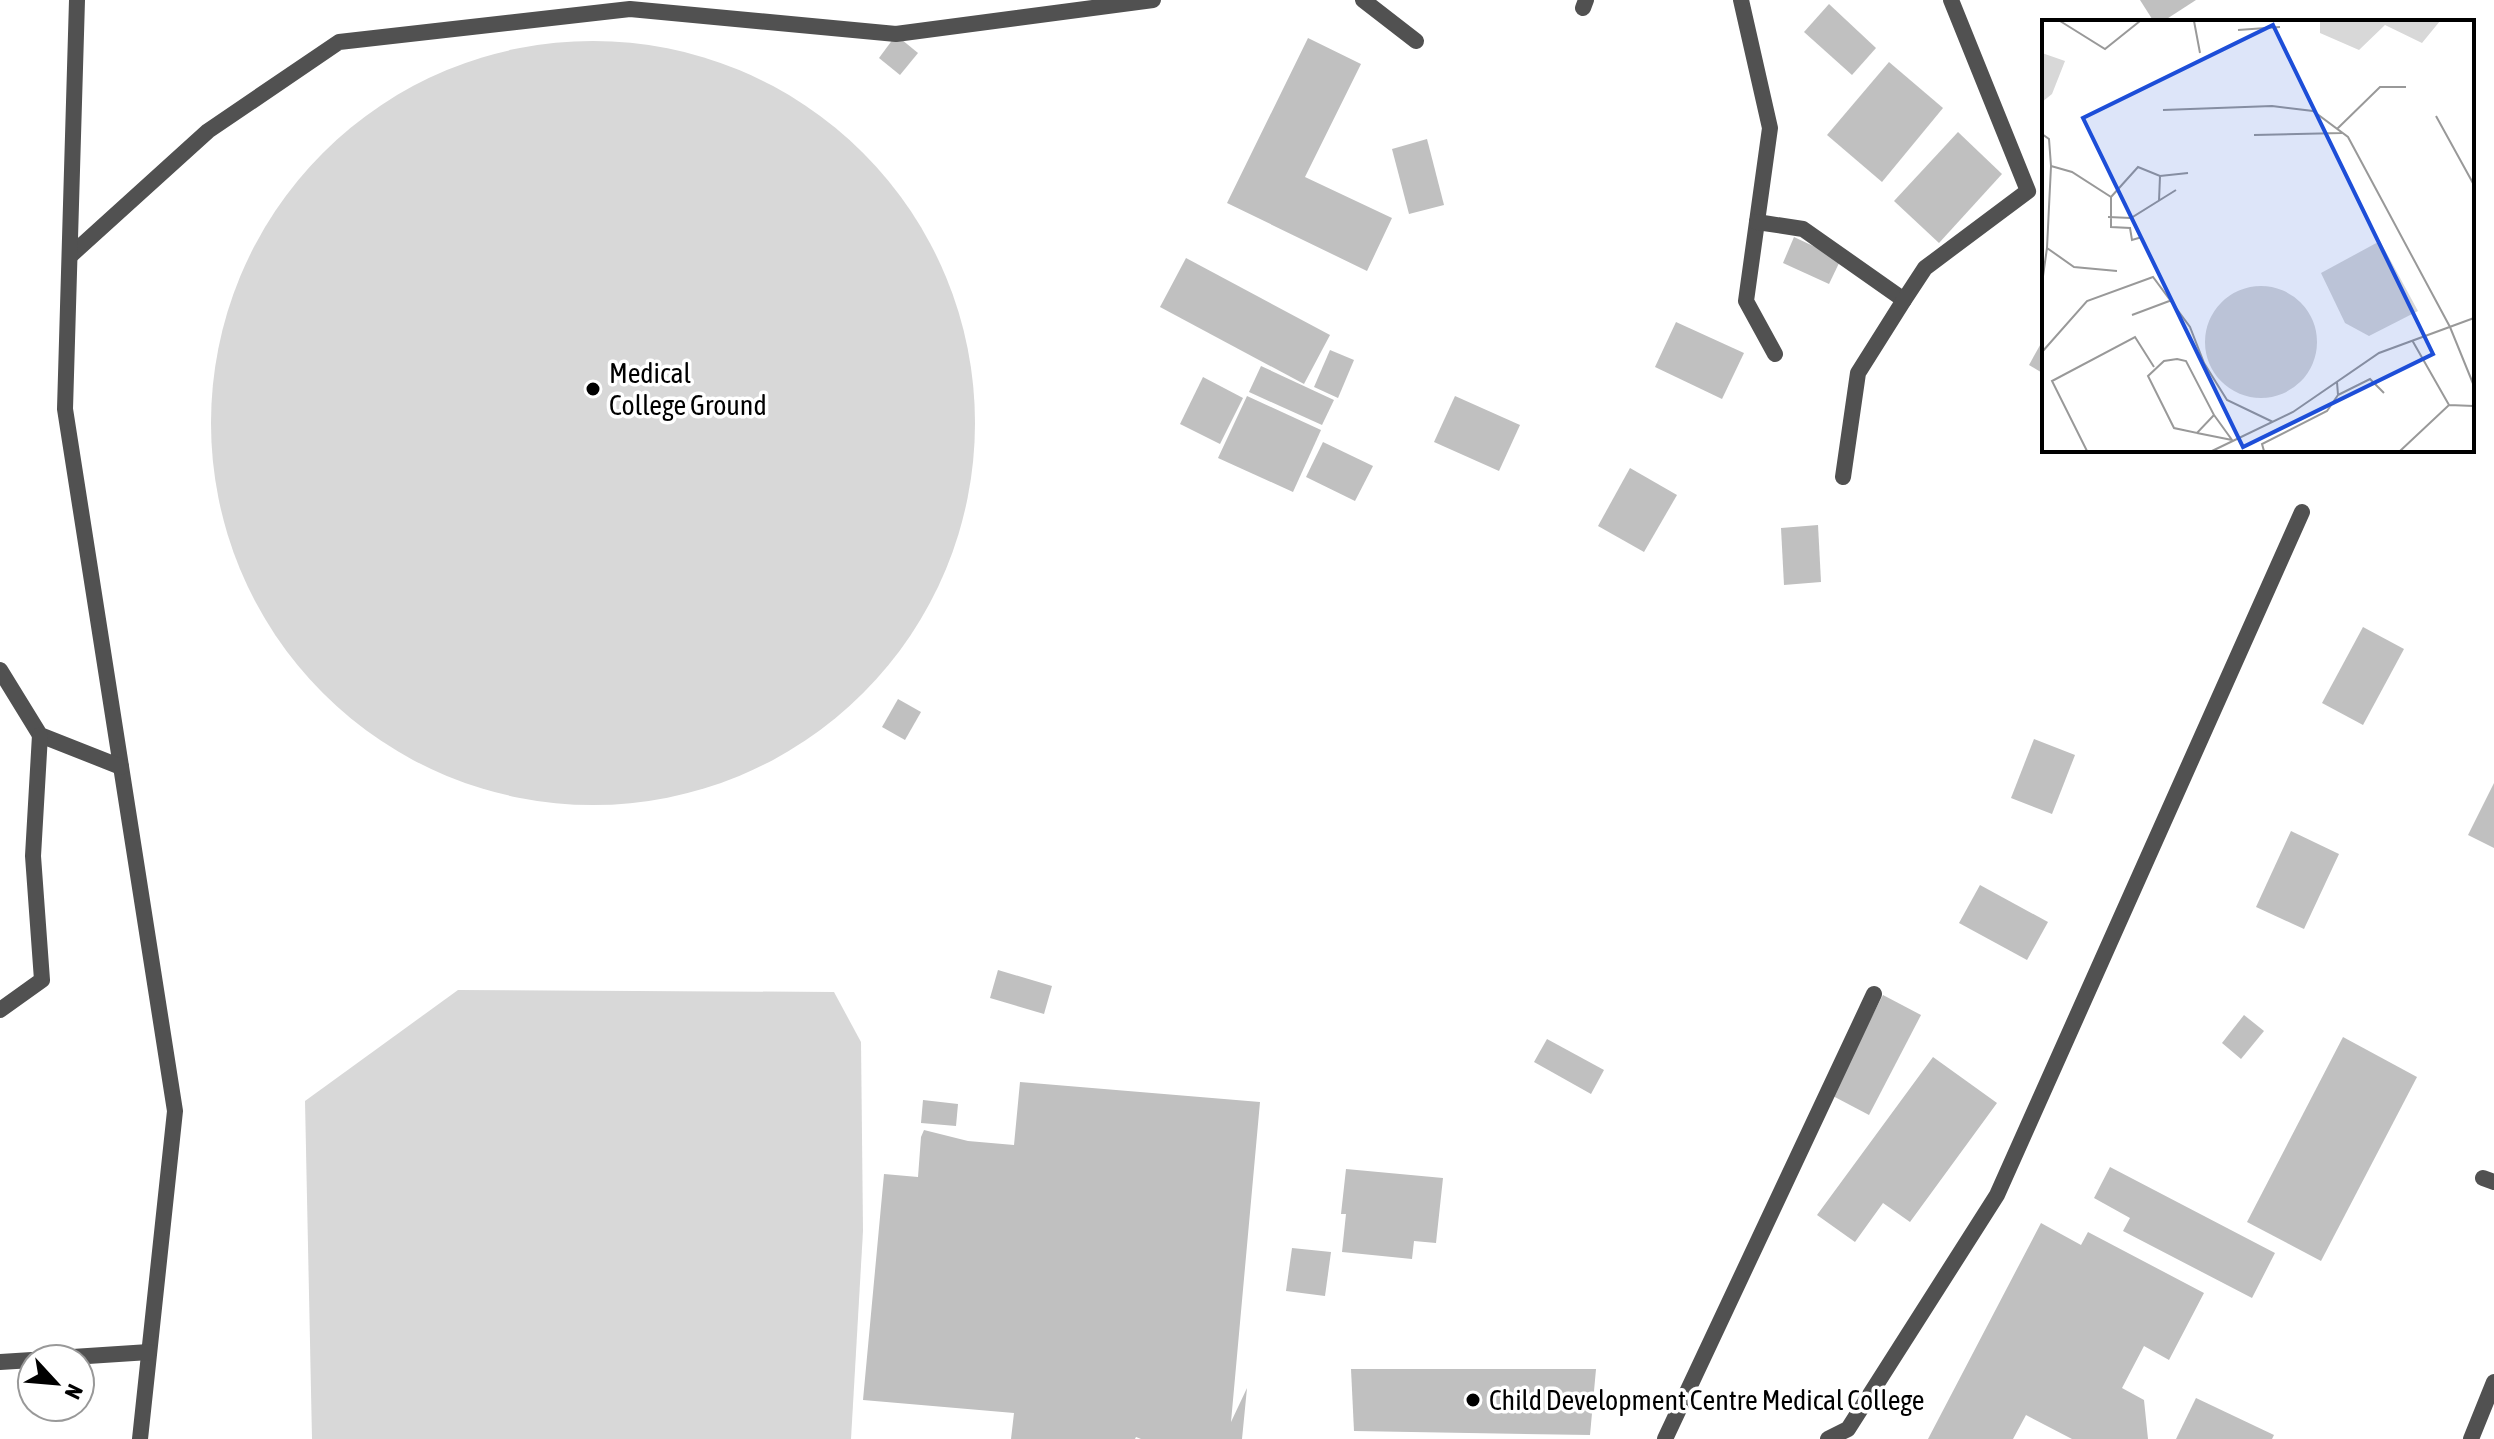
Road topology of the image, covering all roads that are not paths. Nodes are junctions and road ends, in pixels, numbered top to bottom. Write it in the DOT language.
graph roads {
  1 [pos="77,0"];
  2 [pos="1153,0"];
  3 [pos="1363,0"];
  4 [pos="1741,0"];
  5 [pos="1951,0"];
  6 [pos="1112,3"];
  7 [pos="1416,41"];
  8 [pos="1757,222"];
  9 [pos="70,256"];
  10 [pos="1904,300"];
  11 [pos="1775,354"];
  12 [pos="1843,477"];
  13 [pos="2302,512"];
  14 [pos="0,670"];
  15 [pos="40,735"];
  16 [pos="121,767"];
  17 [pos="1874,994"];
  18 [pos="0,1010"];
  19 [pos="149,1352"];
  20 [pos="96,1355"];
  21 [pos="2494,1382"];
  22 [pos="140,1439"];
  23 [pos="1665,1439"];
  24 [pos="1828,1439"];
  25 [pos="2471,1439"];
  1 -- 9 [label="street"];
  2 -- 6 [label="street"];
  3 -- 7 [label="street"];
  4 -- 8 [label="street"];
  5 -- 10 [label="street"];
  6 -- 9 [label="street"];
  8 -- 10 [label="street"];
  8 -- 11 [label="street"];
  9 -- 16 [label="street"];
  10 -- 12 [label="street"];
  13 -- 24 [label="street"];
  14 -- 15 [label="street"];
  15 -- 16 [label="street"];
  15 -- 18 [label="street"];
  16 -- 19 [label="street"];
  17 -- 23 [label="street"];
  19 -- 20 [label="street"];
  19 -- 22 [label="street"];
  21 -- 25 [label="street"];
}
